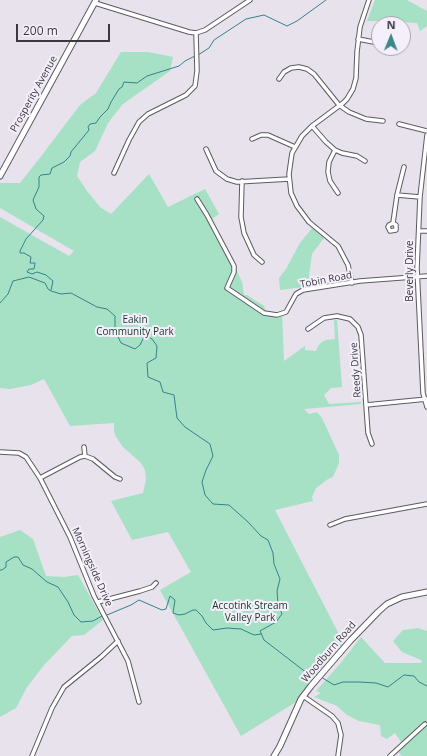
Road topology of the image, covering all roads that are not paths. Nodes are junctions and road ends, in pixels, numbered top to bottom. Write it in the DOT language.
graph roads {
  1 [pos="250,0"];
  2 [pos="369,0"];
  3 [pos="95,1"];
  4 [pos="196,33"];
  5 [pos="358,39"];
  6 [pos="371,41"];
  7 [pos="279,79"];
  8 [pos="340,105"];
  9 [pos="384,120"];
  10 [pos="399,124"];
  11 [pos="312,126"];
  12 [pos="427,131"];
  13 [pos="427,135"];
  14 [pos="252,139"];
  15 [pos="295,147"];
  16 [pos="206,149"];
  17 [pos="335,150"];
  18 [pos="365,162"];
  19 [pos="404,167"];
  20 [pos="114,173"];
  21 [pos="0,176"];
  22 [pos="289,179"];
  23 [pos="242,181"];
  24 [pos="338,194"];
  25 [pos="397,195"];
  26 [pos="420,198"];
  27 [pos="196,199"];
  28 [pos="393,223"];
  29 [pos="419,231"];
  30 [pos="427,231"];
  31 [pos="262,262"];
  32 [pos="427,276"];
  33 [pos="417,277"];
  34 [pos="352,283"];
  35 [pos="308,329"];
  36 [pos="426,399"];
  37 [pos="366,404"];
  38 [pos="427,407"];
  39 [pos="372,444"];
  40 [pos="84,447"];
  41 [pos="0,452"];
  42 [pos="85,456"];
  43 [pos="40,478"];
  44 [pos="120,479"];
  45 [pos="427,504"];
  46 [pos="330,525"];
  47 [pos="156,583"];
  48 [pos="427,592"];
  49 [pos="98,602"];
  50 [pos="118,641"];
  51 [pos="303,696"];
  52 [pos="139,702"];
  53 [pos="425,724"];
  54 [pos="32,756"];
  55 [pos="274,756"];
  56 [pos="338,756"];
  57 [pos="390,756"];
  1 -- 4 [label="street"];
  2 -- 5 [label="street"];
  3 -- 4 [label="street"];
  3 -- 21 [label="street, Prosperity Avenue"];
  4 -- 20 [label="street"];
  5 -- 6 [label="street"];
  5 -- 8 [label="street"];
  7 -- 8 [label="street"];
  8 -- 9 [label="street"];
  8 -- 11 [label="street"];
  10 -- 12 [label="street"];
  11 -- 15 [label="street"];
  11 -- 17 [label="street"];
  13 -- 26 [label="street, Beverly Drive"];
  14 -- 15 [label="street"];
  15 -- 22 [label="street"];
  16 -- 23 [label="street"];
  17 -- 18 [label="street"];
  17 -- 24 [label="street"];
  19 -- 25 [label="street"];
  22 -- 23 [label="street"];
  22 -- 34 [label="street"];
  23 -- 31 [label="street"];
  25 -- 26 [label="street"];
  25 -- 28 [label="street"];
  26 -- 29 [label="street, Beverly Drive"];
  27 -- 34 [label="street, Tobin Road"];
  29 -- 30 [label="street"];
  29 -- 33 [label="street, Beverly Drive"];
  32 -- 33 [label="street, Tobin Road"];
  33 -- 34 [label="street, Tobin Road"];
  33 -- 36 [label="street, Beverly Drive"];
  35 -- 37 [label="street, Reedy Drive"];
  36 -- 37 [label="street"];
  36 -- 38 [label="street, Beverly Drive"];
  37 -- 39 [label="street, Reedy Drive"];
  40 -- 42 [label="street"];
  41 -- 43 [label="street, Morningside Drive"];
  42 -- 43 [label="street"];
  42 -- 44 [label="street"];
  43 -- 49 [label="street, Morningside Drive"];
  45 -- 46 [label="street"];
  47 -- 49 [label="street"];
  48 -- 51 [label="street, Woodburn Road"];
  49 -- 50 [label="street, Morningside Drive"];
  50 -- 52 [label="street, Morningside Drive"];
  50 -- 54 [label="street"];
  51 -- 55 [label="street, Woodburn Road"];
  51 -- 56 [label="street"];
  53 -- 57 [label="street"];
}
